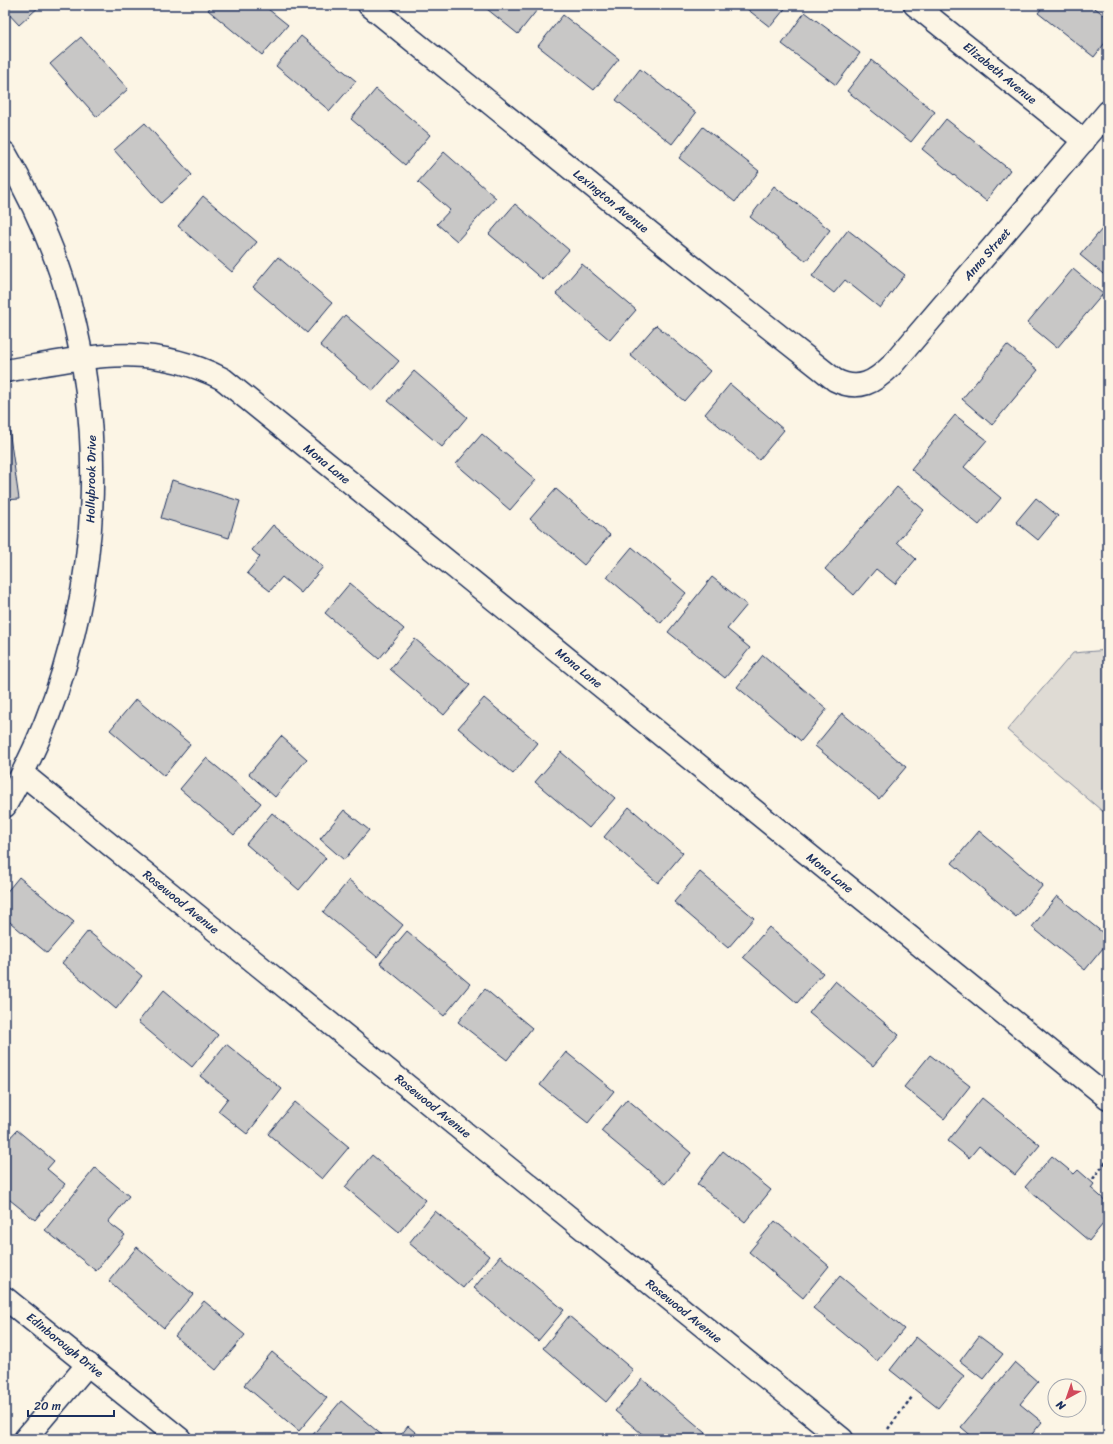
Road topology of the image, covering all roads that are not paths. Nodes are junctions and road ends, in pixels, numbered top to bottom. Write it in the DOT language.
graph roads {
  1 [pos="370,5"];
  2 [pos="915,5"];
  3 [pos="1108,112"];
  4 [pos="1084,141"];
  5 [pos="5,153"];
  6 [pos="82,358"];
  7 [pos="5,371"];
  8 [pos="858,386"];
  9 [pos="24,774"];
  10 [pos="5,806"];
  11 [pos="1108,1098"];
  12 [pos="5,1298"];
  13 [pos="88,1364"];
  14 [pos="25,1439"];
  15 [pos="180,1439"];
  16 [pos="842,1439"];
  1 -- 8 [label="street, Lexington Avenue"];
  2 -- 4 [label="street, Elizabeth Avenue"];
  3 -- 4 [label="street, Anna Street"];
  4 -- 8 [label="street, Anna Street"];
  5 -- 6 [label="street, Hollybrook Drive"];
  6 -- 7 [label="street, Mona Lane"];
  6 -- 9 [label="street, Hollybrook Drive"];
  6 -- 11 [label="street, Mona Lane"];
  9 -- 10 [label="street, Hollybrook Drive"];
  9 -- 16 [label="street, Rosewood Avenue"];
  12 -- 13 [label="street, Edinborough Drive"];
  13 -- 14 [label="street"];
  13 -- 15 [label="street, Edinborough Drive"];
}
